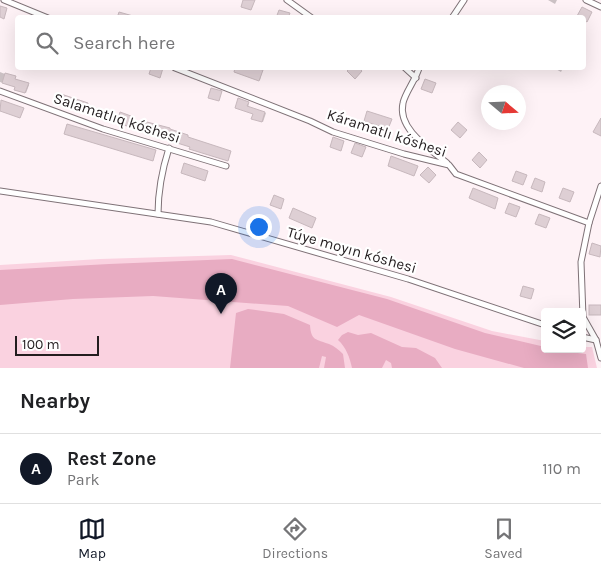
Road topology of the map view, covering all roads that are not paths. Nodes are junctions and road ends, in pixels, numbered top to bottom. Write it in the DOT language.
graph roads {
  1 [pos="4,0"];
  2 [pos="287,0"];
  3 [pos="464,0"];
  4 [pos="586,0"];
  5 [pos="601,7"];
  6 [pos="41,15"];
  7 [pos="308,15"];
  8 [pos="454,15"];
  9 [pos="180,70"];
  10 [pos="407,70"];
  11 [pos="418,70"];
  12 [pos="416,78"];
  13 [pos="0,91"];
  14 [pos="169,148"];
  15 [pos="449,165"];
  16 [pos="226,166"];
  17 [pos="601,186"];
  18 [pos="0,191"];
  19 [pos="158,214"];
  20 [pos="589,223"];
  21 [pos="541,324"];
  22 [pos="586,338"];
  23 [pos="596,340"];
  24 [pos="601,358"];
  1 -- 6 [label="street"];
  2 -- 7 [label="street"];
  3 -- 8 [label="street"];
  4 -- 5 [label="street"];
  9 -- 15 [label="street, Káramatlı kóshesi"];
  10 -- 12 [label="street"];
  11 -- 12 [label="street"];
  12 -- 15 [label="street"];
  13 -- 14 [label="street, Salamatlıq kóshesi"];
  14 -- 16 [label="street, Salamatlıq kóshesi"];
  14 -- 19 [label="street"];
  15 -- 20 [label="street, Káramatlı kóshesi"];
  17 -- 20 [label="street"];
  18 -- 19 [label="street, Túye moyın kóshesi"];
  19 -- 21 [label="street, Túye moyın kóshesi"];
  20 -- 23 [label="street"];
  22 -- 23 [label="street"];
  23 -- 24 [label="street"];
}
